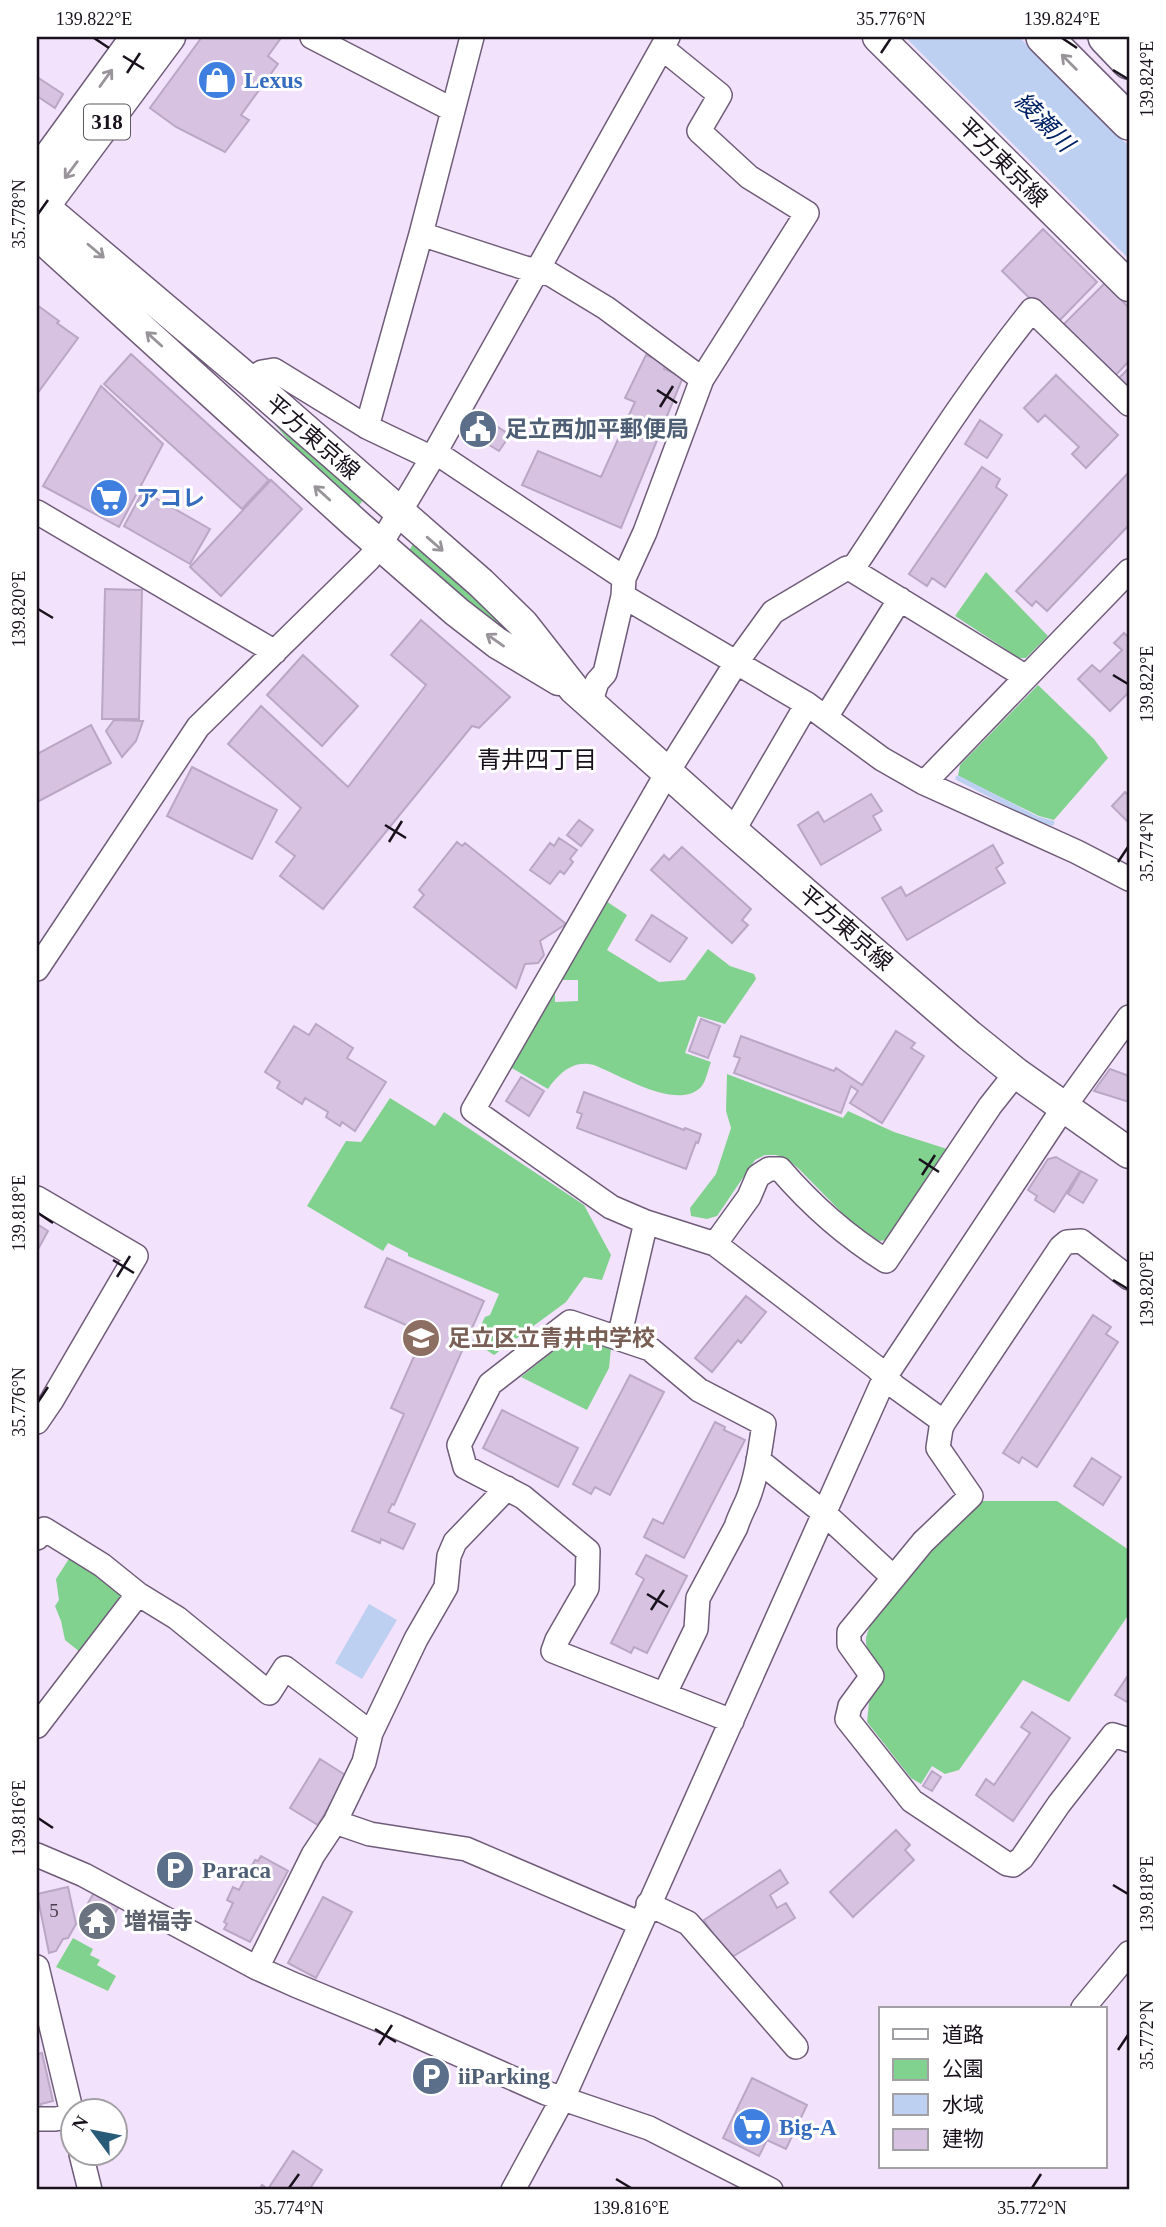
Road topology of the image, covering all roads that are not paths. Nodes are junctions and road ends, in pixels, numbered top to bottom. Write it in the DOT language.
graph roads {
  1 [pos="136,37"];
  2 [pos="170,37"];
  3 [pos="312,37"];
  4 [pos="472,37"];
  5 [pos="878,37"];
  6 [pos="1044,37"];
  7 [pos="1077,37"];
  8 [pos="1117,37"];
  9 [pos="665,42"];
  10 [pos="1129,50"];
  11 [pos="1129,91"];
  12 [pos="453,110"];
  13 [pos="1129,122"];
  14 [pos="37,173"];
  15 [pos="39,214"];
  16 [pos="421,234"];
  17 [pos="537,270"];
  18 [pos="1129,286"];
  19 [pos="702,379"];
  20 [pos="250,382"];
  21 [pos="1129,404"];
  22 [pos="366,427"];
  23 [pos="434,455"];
  24 [pos="37,512"];
  25 [pos="399,513"];
  26 [pos="380,545"];
  27 [pos="852,570"];
  28 [pos="1129,571"];
  29 [pos="623,587"];
  30 [pos="900,599"];
  31 [pos="275,652"];
  32 [pos="736,663"];
  33 [pos="1026,677"];
  34 [pos="582,697"];
  35 [pos="807,704"];
  36 [pos="826,717"];
  37 [pos="667,773"];
  38 [pos="924,783"];
  39 [pos="733,831"];
  40 [pos="1129,879"];
  41 [pos="37,969"];
  42 [pos="1129,1017"];
  43 [pos="1016,1073"];
  44 [pos="1064,1107"];
  45 [pos="1129,1153"];
  46 [pos="37,1198"];
  47 [pos="646,1222"];
  48 [pos="715,1244"];
  49 [pos="1129,1278"];
  50 [pos="619,1338"];
  51 [pos="885,1377"];
  52 [pos="37,1422"];
  53 [pos="944,1422"];
  54 [pos="758,1460"];
  55 [pos="507,1488"];
  56 [pos="824,1513"];
  57 [pos="37,1538"];
  58 [pos="893,1577"];
  59 [pos="138,1594"];
  60 [pos="665,1693"];
  61 [pos="732,1721"];
  62 [pos="37,1726"];
  63 [pos="371,1733"];
  64 [pos="1129,1740"];
  65 [pos="335,1822"];
  66 [pos="37,1855"];
  67 [pos="644,1914"];
  68 [pos="1127,1959"];
  69 [pos="37,1967"];
  70 [pos="257,1968"];
  71 [pos="1084,2007"];
  72 [pos="796,2047"];
  73 [pos="68,2098"];
  74 [pos="563,2098"];
  75 [pos="37,2119"];
  76 [pos="60,2119"];
  77 [pos="84,2168"];
  78 [pos="90,2190"];
  79 [pos="513,2190"];
  80 [pos="771,2190"];
  14 -- 1 [label="main road, 318, one-way"];
  2 -- 15 [label="main road, 318, one-way"];
  3 -- 12 [label="street"];
  4 -- 12 [label="street"];
  5 -- 18 [label="main road, 平方東京線"];
  13 -- 6 [label="highway, one-way"];
  7 -- 11 [label="highway"];
  8 -- 10 [label="highway"];
  9 -- 17 [label="street"];
  9 -- 19 [label="street"];
  12 -- 16 [label="street"];
  15 -- 20 [label="main road, 平方東京線, one-way"];
  26 -- 15 [label="main road, 平方東京線, one-way"];
  16 -- 17 [label="street"];
  16 -- 22 [label="street"];
  17 -- 19 [label="street"];
  17 -- 23 [label="street"];
  19 -- 29 [label="street"];
  20 -- 22 [label="street"];
  20 -- 25 [label="main road, 平方東京線"];
  21 -- 27 [label="street"];
  22 -- 23 [label="street"];
  23 -- 25 [label="street"];
  23 -- 29 [label="street"];
  24 -- 31 [label="street"];
  25 -- 26 [label="street"];
  25 -- 34 [label="main road, 平方東京線, one-way"];
  26 -- 31 [label="street"];
  34 -- 26 [label="main road, 平方東京線, one-way"];
  27 -- 30 [label="street"];
  27 -- 32 [label="street"];
  28 -- 33 [label="street"];
  29 -- 32 [label="street"];
  29 -- 34 [label="street"];
  30 -- 33 [label="street"];
  30 -- 36 [label="street"];
  31 -- 41 [label="street"];
  32 -- 35 [label="street"];
  32 -- 37 [label="street"];
  33 -- 38 [label="street"];
  34 -- 37 [label="main road, 平方東京線"];
  35 -- 36 [label="street"];
  35 -- 39 [label="street"];
  36 -- 38 [label="street"];
  37 -- 39 [label="main road, 平方東京線"];
  37 -- 47 [label="street"];
  38 -- 40 [label="street"];
  39 -- 43 [label="main road, 平方東京線"];
  42 -- 44 [label="street"];
  43 -- 44 [label="main road, 平方東京線"];
  43 -- 48 [label="street"];
  44 -- 45 [label="main road, 平方東京線"];
  44 -- 51 [label="street"];
  46 -- 52 [label="street"];
  47 -- 48 [label="street"];
  47 -- 50 [label="street"];
  48 -- 51 [label="street"];
  49 -- 53 [label="street"];
  50 -- 54 [label="street"];
  50 -- 55 [label="street"];
  51 -- 53 [label="street"];
  51 -- 56 [label="street"];
  53 -- 58 [label="street"];
  54 -- 56 [label="street"];
  54 -- 60 [label="street"];
  55 -- 60 [label="street"];
  55 -- 63 [label="street"];
  56 -- 58 [label="street"];
  56 -- 61 [label="street"];
  57 -- 59 [label="street"];
  58 -- 64 [label="street"];
  59 -- 62 [label="street"];
  59 -- 63 [label="street"];
  60 -- 61 [label="street"];
  61 -- 67 [label="street"];
  63 -- 65 [label="street"];
  65 -- 67 [label="street"];
  65 -- 70 [label="street"];
  66 -- 70 [label="street"];
  67 -- 72 [label="street"];
  67 -- 74 [label="street"];
  68 -- 71 [label="street"];
  69 -- 73 [label="street"];
  70 -- 74 [label="street"];
  74 -- 79 [label="street"];
  74 -- 80 [label="street"];
  75 -- 76 [label="street"];
  77 -- 78 [label="street"];
}
